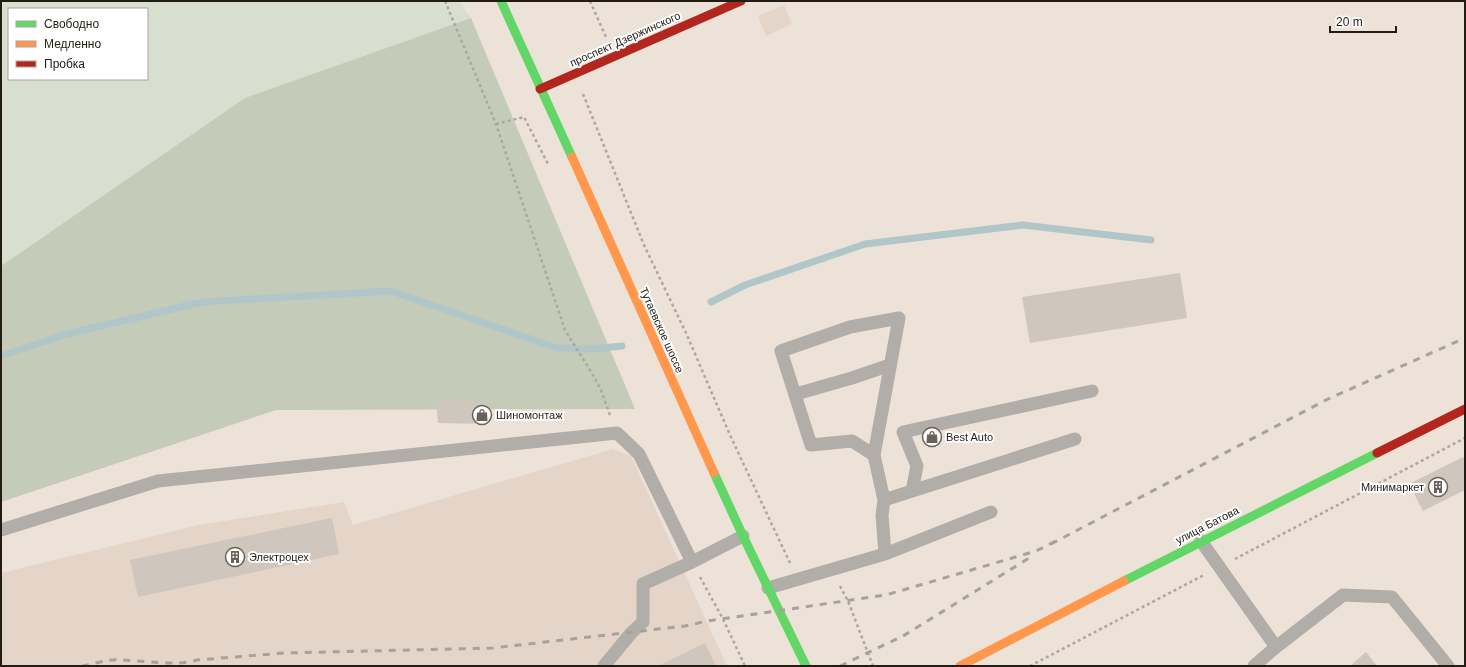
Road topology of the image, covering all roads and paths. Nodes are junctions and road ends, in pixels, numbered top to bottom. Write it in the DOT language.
graph roads {
  1 [pos="445,1"];
  2 [pos="501,1"];
  3 [pos="590,1"];
  4 [pos="741,1"];
  5 [pos="615,56"];
  6 [pos="540,90"];
  7 [pos="582,92"];
  8 [pos="890,365"];
  9 [pos="1092,391"];
  10 [pos="796,394"];
  11 [pos="1465,409"];
  12 [pos="617,433"];
  13 [pos="1465,438"];
  14 [pos="1076,439"];
  15 [pos="874,455"];
  16 [pos="912,491"];
  17 [pos="884,500"];
  18 [pos="991,512"];
  19 [pos="1,530"];
  20 [pos="743,536"];
  21 [pos="1201,541"];
  22 [pos="885,554"];
  23 [pos="797,561"];
  24 [pos="692,562"];
  25 [pos="1219,567"];
  26 [pos="830,570"];
  27 [pos="768,588"];
  28 [pos="1276,648"];
  29 [pos="604,666"];
  30 [pos="745,666"];
  31 [pos="806,666"];
  32 [pos="873,666"];
  33 [pos="960,666"];
  34 [pos="1030,666"];
  35 [pos="1254,666"];
  36 [pos="1448,666"];
  1 -- 12 [label="path"];
  2 -- 6 [label="street, Тутаевское шоссе"];
  3 -- 5 [label="path"];
  4 -- 5 [label="street, проспект Дзержинского"];
  5 -- 6 [label="street, проспект Дзержинского"];
  6 -- 20 [label="street, Тутаевское шоссе"];
  7 -- 23 [label="path"];
  8 -- 10 [label="lane"];
  8 -- 10 [label="lane"];
  8 -- 15 [label="lane"];
  9 -- 16 [label="lane"];
  10 -- 15 [label="lane"];
  11 -- 21 [label="street, улица Батова"];
  12 -- 19 [label="lane"];
  12 -- 24 [label="lane"];
  13 -- 25 [label="path"];
  14 -- 16 [label="lane"];
  15 -- 17 [label="lane"];
  16 -- 17 [label="lane"];
  17 -- 22 [label="lane"];
  18 -- 22 [label="lane"];
  20 -- 24 [label="lane"];
  20 -- 27 [label="street, Тутаевское шоссе"];
  21 -- 25 [label="lane"];
  21 -- 33 [label="street, улица Батова"];
  22 -- 26 [label="lane"];
  24 -- 29 [label="lane"];
  24 -- 30 [label="path"];
  25 -- 28 [label="lane"];
  25 -- 34 [label="path"];
  26 -- 27 [label="lane"];
  26 -- 32 [label="path"];
  27 -- 31 [label="street, Тутаевское шоссе"];
  28 -- 35 [label="lane"];
  28 -- 36 [label="lane"];
}
